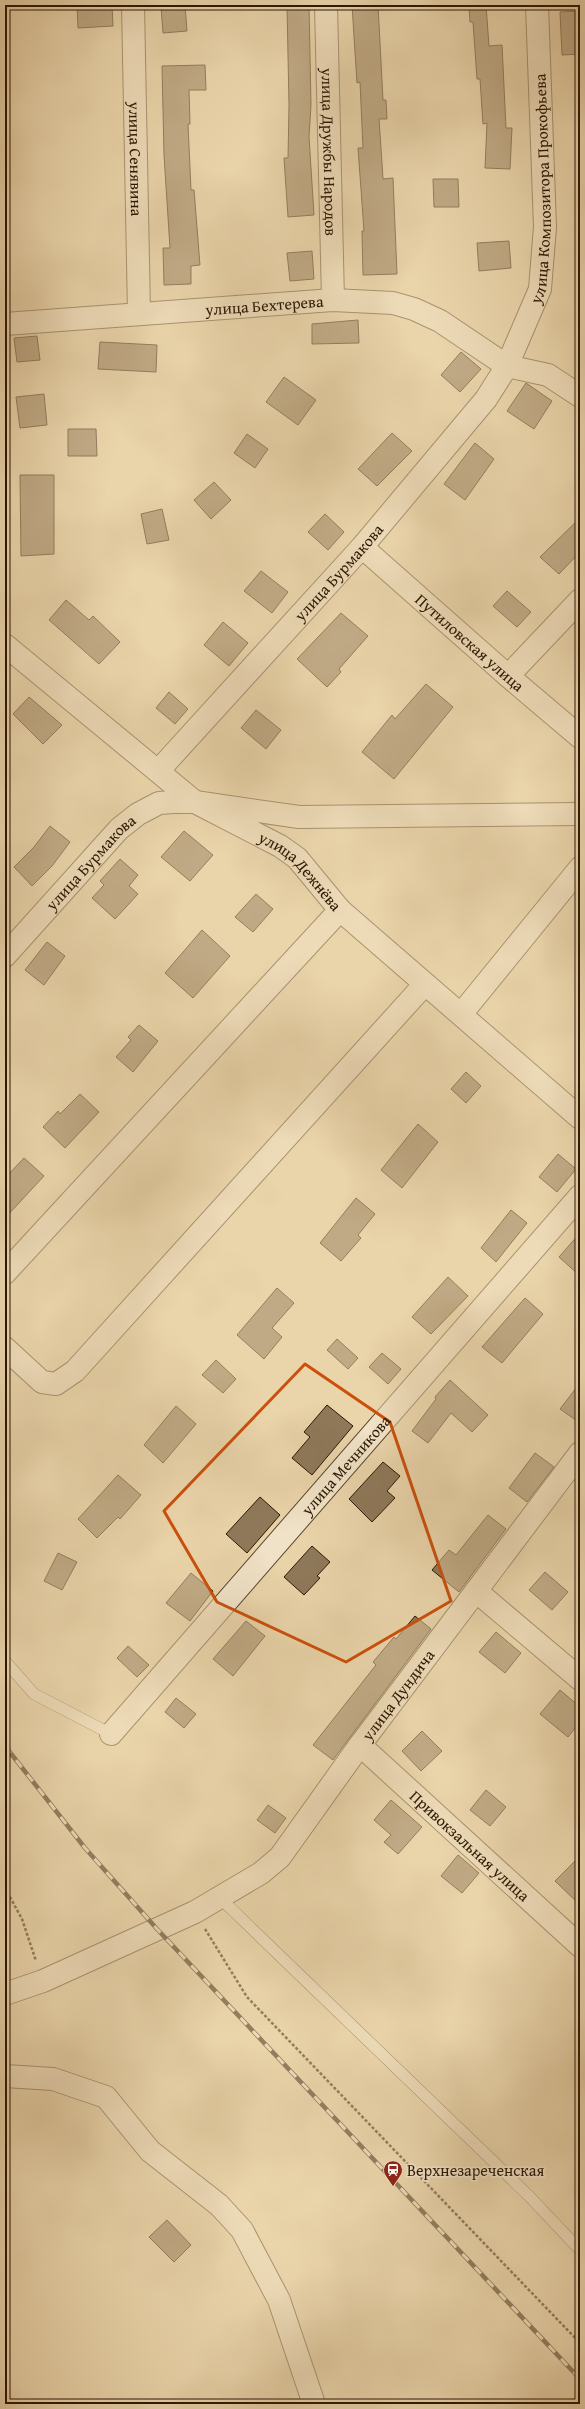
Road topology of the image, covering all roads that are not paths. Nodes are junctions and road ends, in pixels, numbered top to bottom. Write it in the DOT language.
graph roads {
  1 [pos="133,5"];
  2 [pos="326,5"];
  3 [pos="537,5"];
  4 [pos="332,300"];
  5 [pos="139,313"];
  6 [pos="5,324"];
  7 [pos="507,366"];
  8 [pos="580,396"];
  9 [pos="362,547"];
  10 [pos="580,600"];
  11 [pos="5,645"];
  12 [pos="508,676"];
  13 [pos="580,737"];
  14 [pos="159,770"];
  15 [pos="195,802"];
  16 [pos="580,814"];
  17 [pos="580,868"];
  18 [pos="340,910"];
  19 [pos="5,956"];
  20 [pos="425,984"];
  21 [pos="462,1013"];
  22 [pos="580,1118"];
  23 [pos="580,1196"];
  24 [pos="5,1273"];
  25 [pos="5,1348"];
  26 [pos="580,1453"];
  27 [pos="476,1591"];
  28 [pos="5,1661"];
  29 [pos="580,1680"];
  30 [pos="111,1734"];
  31 [pos="360,1745"];
  32 [pos="220,1898"];
  33 [pos="580,1946"];
  34 [pos="5,1994"];
  35 [pos="5,2076"];
  36 [pos="580,2250"];
  37 [pos="314,2404"];
  1 -- 5 [label="street, улица Сенявина"];
  2 -- 4 [label="street, улица Дружбы Народов"];
  3 -- 7 [label="street, улица Композитора Прокофьева"];
  4 -- 5 [label="street, улица Бехтерева"];
  4 -- 7 [label="street, улица Бехтерева"];
  5 -- 6 [label="street, улица Бехтерева"];
  7 -- 8 [label="street"];
  7 -- 9 [label="street, улица Бурмакова"];
  9 -- 12 [label="street, Путиловская улица"];
  9 -- 14 [label="street, улица Бурмакова"];
  10 -- 12 [label="street"];
  11 -- 14 [label="street, улица Дежнёва"];
  12 -- 13 [label="street, Путиловская улица"];
  14 -- 15 [label="street, улица Дежнёва"];
  15 -- 16 [label="street, улица Бурмакова"];
  15 -- 18 [label="street, улица Дежнёва"];
  15 -- 19 [label="street, улица Бурмакова"];
  17 -- 21 [label="street"];
  18 -- 20 [label="street, улица Дежнёва"];
  18 -- 24 [label="street"];
  20 -- 21 [label="street, улица Дежнёва"];
  20 -- 25 [label="street"];
  21 -- 22 [label="street, улица Дежнёва"];
  23 -- 30 [label="street, улица Мечникова"];
  26 -- 27 [label="street, улица Дундича"];
  27 -- 29 [label="street"];
  27 -- 31 [label="street, улица Дундича"];
  28 -- 30 [label="lane"];
  31 -- 32 [label="street, улица Дундича"];
  31 -- 33 [label="street, Привокзальная улица"];
  32 -- 34 [label="street, улица Дундича"];
  32 -- 36 [label="lane"];
  35 -- 37 [label="street"];
}
